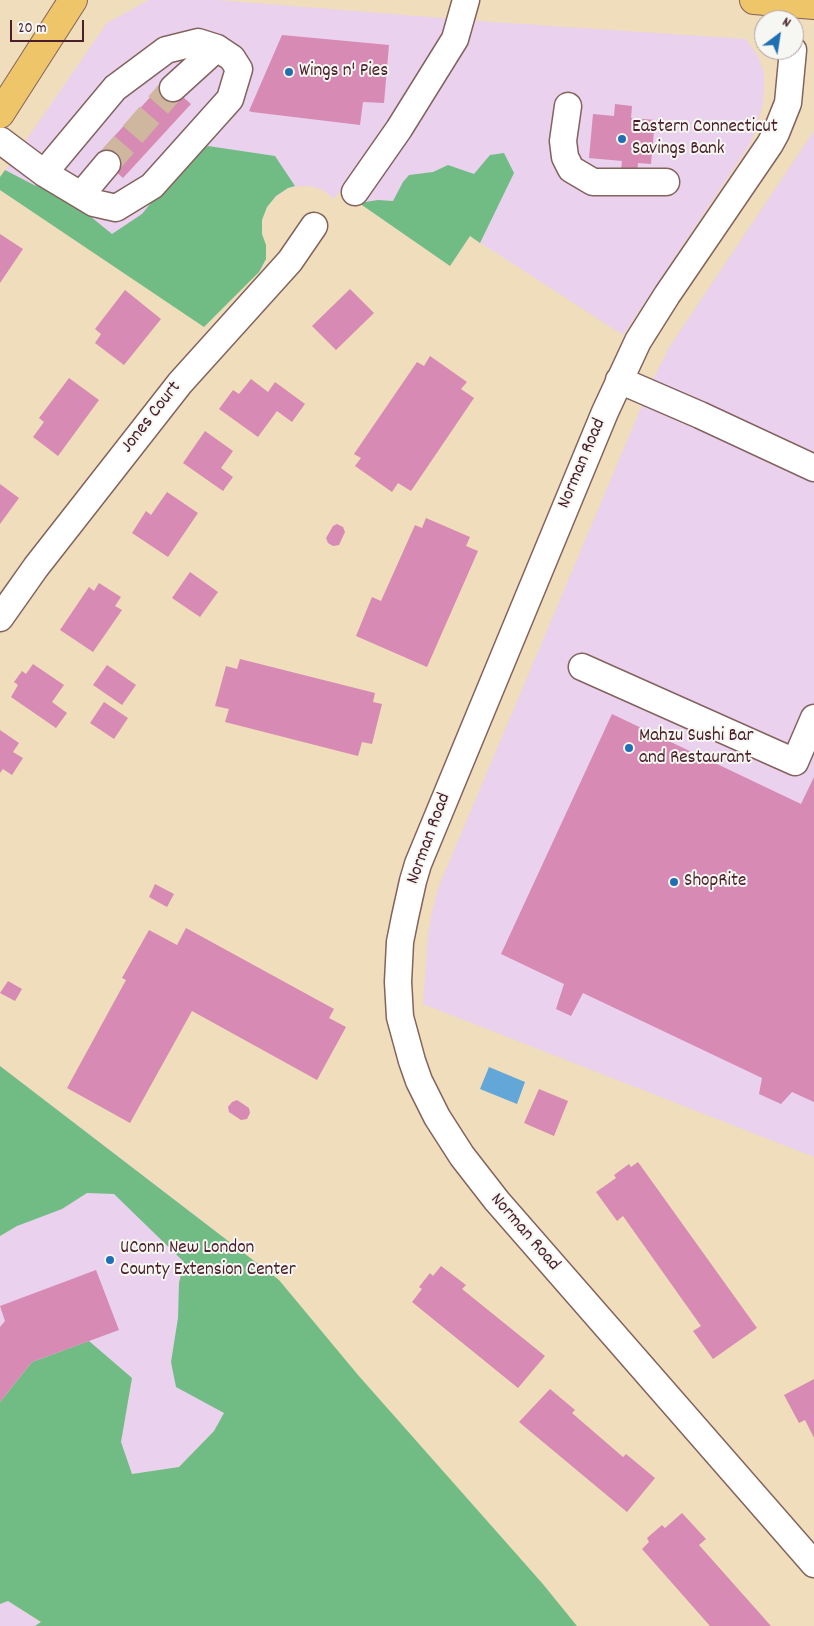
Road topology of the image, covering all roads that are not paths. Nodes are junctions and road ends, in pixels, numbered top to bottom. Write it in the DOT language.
graph roads {
  1 [pos="73,0"];
  2 [pos="466,0"];
  3 [pos="754,0"];
  4 [pos="801,10"];
  5 [pos="217,48"];
  6 [pos="792,60"];
  7 [pos="173,88"];
  8 [pos="568,106"];
  9 [pos="0,114"];
  10 [pos="0,140"];
  11 [pos="107,164"];
  12 [pos="44,174"];
  13 [pos="666,182"];
  14 [pos="356,192"];
  15 [pos="81,195"];
  16 [pos="314,226"];
  17 [pos="619,380"];
  18 [pos="814,468"];
  19 [pos="0,618"];
  20 [pos="582,667"];
  21 [pos="814,718"];
  22 [pos="814,1564"];
  1 -- 9 [label="main road"];
  2 -- 14 [label="street"];
  3 -- 4 [label="main road"];
  5 -- 7 [label="street"];
  5 -- 12 [label="street"];
  5 -- 15 [label="street"];
  6 -- 17 [label="street, Norman Road"];
  8 -- 13 [label="street"];
  10 -- 12 [label="street"];
  11 -- 15 [label="street"];
  12 -- 15 [label="street"];
  16 -- 19 [label="street, Jones Court"];
  17 -- 18 [label="street"];
  17 -- 22 [label="street, Norman Road"];
  20 -- 21 [label="street"];
}
